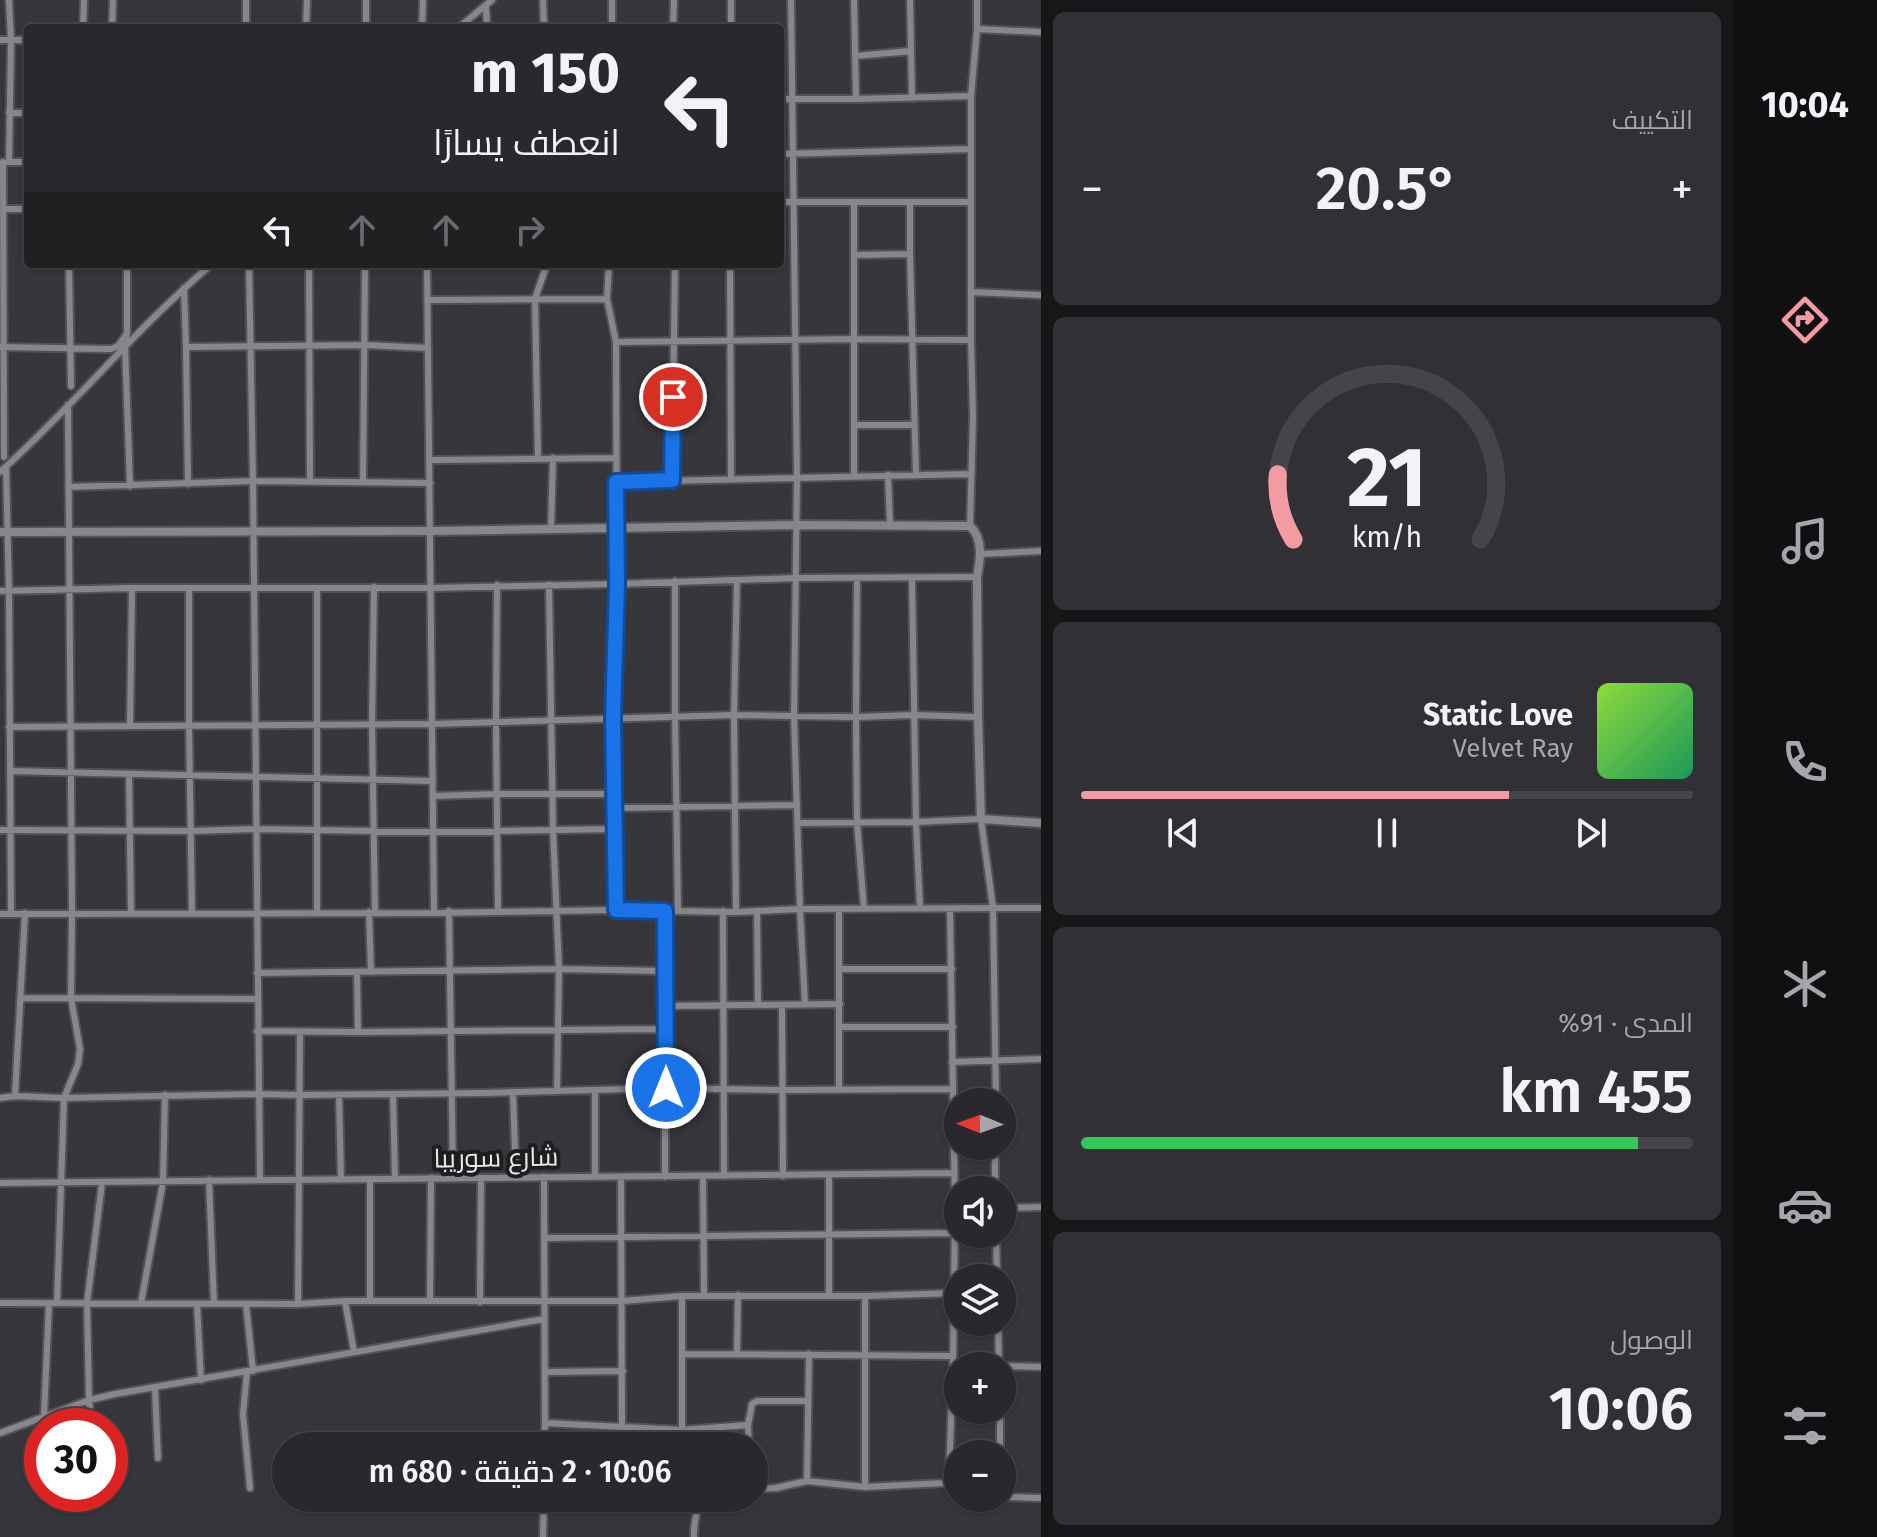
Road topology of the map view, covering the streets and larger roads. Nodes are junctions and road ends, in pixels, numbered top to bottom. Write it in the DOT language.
graph roads {
  1 [pos="9,0"];
  2 [pos="84,0"];
  3 [pos="113,0"];
  4 [pos="246,0"];
  5 [pos="307,0"];
  6 [pos="366,0"];
  7 [pos="423,0"];
  8 [pos="492,0"];
  9 [pos="543,0"];
  10 [pos="612,0"];
  11 [pos="674,0"];
  12 [pos="731,0"];
  13 [pos="791,0"];
  14 [pos="854,0"];
  15 [pos="910,0"];
  16 [pos="977,0"];
  17 [pos="486,6"];
  18 [pos="83,24"];
  19 [pos="112,24"];
  20 [pos="246,24"];
  21 [pos="306,24"];
  22 [pos="366,24"];
  23 [pos="422,24"];
  24 [pos="463,24"];
  25 [pos="487,24"];
  26 [pos="544,24"];
  27 [pos="612,24"];
  28 [pos="673,24"];
  29 [pos="731,24"];
  30 [pos="977,29"];
  31 [pos="1041,32"];
  32 [pos="0,40"];
  33 [pos="24,40"];
  34 [pos="11,41"];
  35 [pos="911,51"];
  36 [pos="855,56"];
  37 [pos="971,96"];
  38 [pos="792,98"];
  39 [pos="912,98"];
  40 [pos="784,99"];
  41 [pos="856,99"];
  42 [pos="9,113"];
  43 [pos="24,113"];
  44 [pos="971,149"];
  45 [pos="784,154"];
  46 [pos="793,154"];
  47 [pos="4,162"];
  48 [pos="784,202"];
  49 [pos="793,202"];
  50 [pos="910,202"];
  51 [pos="971,202"];
  52 [pos="854,203"];
  53 [pos="2,209"];
  54 [pos="24,209"];
  55 [pos="910,254"];
  56 [pos="854,255"];
  57 [pos="69,268"];
  58 [pos="127,268"];
  59 [pos="207,268"];
  60 [pos="249,268"];
  61 [pos="309,268"];
  62 [pos="365,268"];
  63 [pos="427,268"];
  64 [pos="546,268"];
  65 [pos="609,268"];
  66 [pos="675,268"];
  67 [pos="730,268"];
  68 [pos="184,288"];
  69 [pos="971,292"];
  70 [pos="1041,295"];
  71 [pos="535,299"];
  72 [pos="607,299"];
  73 [pos="428,300"];
  74 [pos="127,332"];
  75 [pos="853,339"];
  76 [pos="912,339"];
  77 [pos="795,340"];
  78 [pos="971,340"];
  79 [pos="731,341"];
  80 [pos="616,342"];
  81 [pos="673,342"];
  82 [pos="308,345"];
  83 [pos="366,345"];
  84 [pos="125,346"];
  85 [pos="251,346"];
  86 [pos="2,347"];
  87 [pos="70,347"];
  88 [pos="186,347"];
  89 [pos="428,348"];
  90 [pos="71,386"];
  91 [pos="68,405"];
  92 [pos="854,425"];
  93 [pos="914,425"];
  94 [pos="4,457"];
  95 [pos="538,458"];
  96 [pos="553,458"];
  97 [pos="616,458"];
  98 [pos="430,460"];
  99 [pos="3,470"];
  100 [pos="971,474"];
  101 [pos="888,475"];
  102 [pos="916,475"];
  103 [pos="854,476"];
  104 [pos="797,477"];
  105 [pos="731,478"];
  106 [pos="672,480"];
  107 [pos="253,481"];
  108 [pos="310,481"];
  109 [pos="363,482"];
  110 [pos="616,482"];
  111 [pos="430,483"];
  112 [pos="188,484"];
  113 [pos="130,486"];
  114 [pos="69,487"];
  115 [pos="797,525"];
  116 [pos="890,526"];
  117 [pos="970,526"];
  118 [pos="551,529"];
  119 [pos="617,529"];
  120 [pos="253,531"];
  121 [pos="431,531"];
  122 [pos="4,532"];
  123 [pos="69,532"];
  124 [pos="1041,551"];
  125 [pos="981,554"];
  126 [pos="977,577"];
  127 [pos="796,578"];
  128 [pos="857,578"];
  129 [pos="912,578"];
  130 [pos="737,580"];
  131 [pos="675,581"];
  132 [pos="617,584"];
  133 [pos="497,585"];
  134 [pos="549,585"];
  135 [pos="374,587"];
  136 [pos="132,588"];
  137 [pos="189,588"];
  138 [pos="317,588"];
  139 [pos="431,588"];
  140 [pos="70,589"];
  141 [pos="253,589"];
  142 [pos="0,591"];
  143 [pos="9,591"];
  144 [pos="734,715"];
  145 [pos="914,715"];
  146 [pos="794,716"];
  147 [pos="675,717"];
  148 [pos="856,717"];
  149 [pos="978,717"];
  150 [pos="613,718"];
  151 [pos="551,721"];
  152 [pos="496,722"];
  153 [pos="254,724"];
  154 [pos="317,724"];
  155 [pos="372,724"];
  156 [pos="432,724"];
  157 [pos="70,725"];
  158 [pos="130,725"];
  159 [pos="189,726"];
  160 [pos="9,727"];
  161 [pos="0,763"];
  162 [pos="10,767"];
  163 [pos="70,773"];
  164 [pos="129,775"];
  165 [pos="190,776"];
  166 [pos="255,776"];
  167 [pos="317,778"];
  168 [pos="373,779"];
  169 [pos="433,781"];
  170 [pos="497,794"];
  171 [pos="552,794"];
  172 [pos="614,794"];
  173 [pos="433,796"];
  174 [pos="797,805"];
  175 [pos="735,807"];
  176 [pos="614,808"];
  177 [pos="676,808"];
  178 [pos="981,819"];
  179 [pos="857,822"];
  180 [pos="916,822"];
  181 [pos="798,823"];
  182 [pos="1041,823"];
  183 [pos="255,829"];
  184 [pos="553,829"];
  185 [pos="614,829"];
  186 [pos="0,830"];
  187 [pos="11,830"];
  188 [pos="317,830"];
  189 [pos="373,830"];
  190 [pos="498,830"];
  191 [pos="70,831"];
  192 [pos="131,831"];
  193 [pos="191,831"];
  194 [pos="434,832"];
  195 [pos="920,908"];
  196 [pos="993,908"];
  197 [pos="1041,908"];
  198 [pos="800,909"];
  199 [pos="839,909"];
  200 [pos="864,909"];
  201 [pos="616,910"];
  202 [pos="950,910"];
  203 [pos="449,911"];
  204 [pos="498,911"];
  205 [pos="557,911"];
  206 [pos="665,911"];
  207 [pos="678,911"];
  208 [pos="723,911"];
  209 [pos="757,911"];
  210 [pos="256,912"];
  211 [pos="317,912"];
  212 [pos="372,912"];
  213 [pos="736,912"];
  214 [pos="11,913"];
  215 [pos="25,913"];
  216 [pos="72,913"];
  217 [pos="131,913"];
  218 [pos="192,913"];
  219 [pos="434,913"];
  220 [pos="0,914"];
  221 [pos="559,969"];
  222 [pos="840,969"];
  223 [pos="952,969"];
  224 [pos="450,971"];
  225 [pos="664,971"];
  226 [pos="357,972"];
  227 [pos="371,972"];
  228 [pos="257,973"];
  229 [pos="21,998"];
  230 [pos="71,998"];
  231 [pos="257,999"];
  232 [pos="805,1004"];
  233 [pos="840,1004"];
  234 [pos="723,1005"];
  235 [pos="758,1005"];
  236 [pos="782,1005"];
  237 [pos="665,1006"];
  238 [pos="839,1027"];
  239 [pos="953,1027"];
  240 [pos="665,1029"];
  241 [pos="558,1030"];
  242 [pos="257,1031"];
  243 [pos="451,1031"];
  244 [pos="300,1032"];
  245 [pos="358,1032"];
  246 [pos="996,1059"];
  247 [pos="1041,1059"];
  248 [pos="952,1062"];
  249 [pos="666,1088"];
  250 [pos="952,1088"];
  251 [pos="996,1088"];
  252 [pos="944,1089"];
  253 [pos="724,1090"];
  254 [pos="783,1090"];
  255 [pos="839,1090"];
  256 [pos="557,1091"];
  257 [pos="595,1091"];
  258 [pos="513,1093"];
  259 [pos="258,1094"];
  260 [pos="393,1094"];
  261 [pos="451,1094"];
  262 [pos="165,1095"];
  263 [pos="300,1095"];
  264 [pos="339,1095"];
  265 [pos="15,1096"];
  266 [pos="0,1098"];
  267 [pos="64,1098"];
  268 [pos="954,1160"];
  269 [pos="954,1173"];
  270 [pos="829,1175"];
  271 [pos="703,1176"];
  272 [pos="724,1176"];
  273 [pos="783,1176"];
  274 [pos="954,1176"];
  275 [pos="544,1177"];
  276 [pos="595,1177"];
  277 [pos="621,1177"];
  278 [pos="665,1177"];
  279 [pos="395,1178"];
  280 [pos="431,1178"];
  281 [pos="453,1178"];
  282 [pos="481,1178"];
  283 [pos="516,1178"];
  284 [pos="299,1179"];
  285 [pos="341,1179"];
  286 [pos="370,1179"];
  287 [pos="209,1180"];
  288 [pos="260,1180"];
  289 [pos="163,1182"];
  290 [pos="0,1183"];
  291 [pos="60,1183"];
  292 [pos="102,1183"];
  293 [pos="1041,1207"];
  294 [pos="1016,1208"];
  295 [pos="944,1233"];
  296 [pos="704,1236"];
  297 [pos="829,1236"];
  298 [pos="544,1238"];
  299 [pos="622,1238"];
  300 [pos="944,1293"];
  301 [pos="704,1295"];
  302 [pos="738,1295"];
  303 [pos="682,1296"];
  304 [pos="829,1296"];
  305 [pos="865,1296"];
  306 [pos="544,1300"];
  307 [pos="345,1301"];
  308 [pos="370,1301"];
  309 [pos="430,1301"];
  310 [pos="622,1301"];
  311 [pos="480,1302"];
  312 [pos="0,1303"];
  313 [pos="53,1303"];
  314 [pos="87,1303"];
  315 [pos="141,1303"];
  316 [pos="197,1304"];
  317 [pos="214,1304"];
  318 [pos="246,1304"];
  319 [pos="298,1304"];
  320 [pos="544,1319"];
  321 [pos="354,1352"];
  322 [pos="682,1354"];
  323 [pos="737,1354"];
  324 [pos="809,1354"];
  325 [pos="865,1354"];
  326 [pos="944,1356"];
  327 [pos="1016,1366"];
  328 [pos="1041,1367"];
  329 [pos="623,1371"];
  330 [pos="250,1372"];
  331 [pos="545,1372"];
  332 [pos="201,1380"];
  333 [pos="155,1388"];
  334 [pos="89,1400"];
  335 [pos="808,1401"];
  336 [pos="45,1408"];
  337 [pos="66,1408"];
  338 [pos="90,1408"];
  339 [pos="546,1423"];
  340 [pos="24,1424"];
  341 [pos="951,1424"];
  342 [pos="748,1425"];
  343 [pos="622,1427"];
  344 [pos="649,1429"];
  345 [pos="682,1430"];
  346 [pos="546,1432"];
  347 [pos="748,1432"];
  348 [pos="0,1433"];
  349 [pos="158,1458"];
  350 [pos="807,1481"];
  351 [pos="865,1487"];
  352 [pos="250,1488"];
  353 [pos="768,1488"];
  354 [pos="1016,1497"];
  355 [pos="1041,1498"];
  356 [pos="544,1512"];
  357 [pos="696,1512"];
  358 [pos="543,1537"];
  359 [pos="694,1537"];
  1 -- 34 [label="street"];
  2 -- 18 [label="street"];
  3 -- 19 [label="street"];
  4 -- 20 [label="street"];
  5 -- 21 [label="street"];
  6 -- 22 [label="street"];
  7 -- 23 [label="street"];
  8 -- 17 [label="street"];
  9 -- 26 [label="street"];
  10 -- 27 [label="street"];
  11 -- 28 [label="street"];
  12 -- 29 [label="street"];
  13 -- 38 [label="street"];
  14 -- 36 [label="street"];
  15 -- 35 [label="street"];
  16 -- 30 [label="street"];
  17 -- 24 [label="street"];
  17 -- 25 [label="street"];
  30 -- 31 [label="street"];
  30 -- 37 [label="street"];
  32 -- 34 [label="street"];
  33 -- 34 [label="street"];
  34 -- 42 [label="street"];
  35 -- 36 [label="street"];
  35 -- 39 [label="street"];
  36 -- 41 [label="street"];
  37 -- 39 [label="street"];
  37 -- 44 [label="street"];
  38 -- 40 [label="street"];
  38 -- 41 [label="street"];
  38 -- 46 [label="street"];
  39 -- 41 [label="street"];
  42 -- 43 [label="street"];
  42 -- 47 [label="street"];
  44 -- 46 [label="street"];
  44 -- 51 [label="street"];
  45 -- 46 [label="street"];
  46 -- 49 [label="street"];
  47 -- 53 [label="street"];
  48 -- 49 [label="street"];
  49 -- 52 [label="street"];
  49 -- 77 [label="street"];
  50 -- 51 [label="street"];
  50 -- 52 [label="street"];
  50 -- 55 [label="street"];
  51 -- 69 [label="street"];
  52 -- 56 [label="street"];
  53 -- 54 [label="street"];
  53 -- 86 [label="street"];
  55 -- 56 [label="street"];
  55 -- 76 [label="street"];
  56 -- 75 [label="street"];
  57 -- 87 [label="street"];
  58 -- 74 [label="street"];
  59 -- 68 [label="street"];
  60 -- 85 [label="street"];
  61 -- 82 [label="street"];
  62 -- 83 [label="street"];
  63 -- 73 [label="street"];
  64 -- 71 [label="street"];
  65 -- 72 [label="street"];
  66 -- 81 [label="street"];
  67 -- 79 [label="street"];
  68 -- 84 [label="street"];
  68 -- 88 [label="street"];
  69 -- 70 [label="street"];
  69 -- 78 [label="street"];
  71 -- 72 [label="street"];
  71 -- 73 [label="street"];
  71 -- 95 [label="street"];
  72 -- 80 [label="street"];
  73 -- 89 [label="street"];
  74 -- 84 [label="street"];
  74 -- 87 [label="street"];
  75 -- 76 [label="street"];
  75 -- 77 [label="street"];
  75 -- 92 [label="street"];
  76 -- 78 [label="street"];
  76 -- 93 [label="street"];
  77 -- 79 [label="street"];
  77 -- 104 [label="street"];
  78 -- 100 [label="street"];
  79 -- 81 [label="street"];
  79 -- 105 [label="street"];
  80 -- 81 [label="street"];
  80 -- 97 [label="street"];
  81 -- 106 [label="street"];
  82 -- 83 [label="street"];
  82 -- 85 [label="street"];
  82 -- 108 [label="street"];
  83 -- 89 [label="street"];
  83 -- 109 [label="street"];
  84 -- 91 [label="street"];
  84 -- 113 [label="street"];
  85 -- 88 [label="street"];
  85 -- 107 [label="street"];
  86 -- 87 [label="street"];
  86 -- 94 [label="street"];
  87 -- 90 [label="street"];
  88 -- 112 [label="street"];
  89 -- 98 [label="street"];
  91 -- 99 [label="street"];
  91 -- 114 [label="street"];
  92 -- 93 [label="street"];
  92 -- 103 [label="street"];
  93 -- 102 [label="street"];
  95 -- 96 [label="street"];
  95 -- 98 [label="street"];
  96 -- 97 [label="street"];
  96 -- 118 [label="street"];
  97 -- 110 [label="street"];
  98 -- 111 [label="street"];
  99 -- 122 [label="street"];
  100 -- 102 [label="street"];
  100 -- 117 [label="street"];
  101 -- 102 [label="street"];
  101 -- 103 [label="street"];
  101 -- 116 [label="street"];
  103 -- 104 [label="street"];
  104 -- 105 [label="street"];
  104 -- 115 [label="street"];
  105 -- 106 [label="street"];
  106 -- 110 [label="street"];
  107 -- 108 [label="street"];
  107 -- 112 [label="street"];
  107 -- 120 [label="street"];
  108 -- 109 [label="street"];
  109 -- 111 [label="street"];
  110 -- 119 [label="street"];
  111 -- 121 [label="street"];
  112 -- 113 [label="street"];
  113 -- 114 [label="street"];
  114 -- 123 [label="street"];
  115 -- 116 [label="street"];
  115 -- 119 [label="street"];
  115 -- 127 [label="street"];
  116 -- 117 [label="street"];
  117 -- 125 [label="street"];
  118 -- 119 [label="street"];
  118 -- 121 [label="street"];
  119 -- 132 [label="street"];
  120 -- 121 [label="street"];
  120 -- 123 [label="street"];
  120 -- 141 [label="street"];
  121 -- 139 [label="street"];
  122 -- 123 [label="street"];
  122 -- 143 [label="street"];
  123 -- 140 [label="street"];
  124 -- 125 [label="street"];
  125 -- 126 [label="street"];
  126 -- 129 [label="street"];
  126 -- 149 [label="street"];
  127 -- 128 [label="street"];
  127 -- 130 [label="street"];
  127 -- 146 [label="street"];
  128 -- 129 [label="street"];
  128 -- 148 [label="street"];
  129 -- 145 [label="street"];
  130 -- 131 [label="street"];
  130 -- 144 [label="street"];
  131 -- 132 [label="street"];
  131 -- 147 [label="street"];
  132 -- 134 [label="street"];
  132 -- 150 [label="street"];
  133 -- 134 [label="street"];
  133 -- 139 [label="street"];
  133 -- 152 [label="street"];
  134 -- 151 [label="street"];
  135 -- 138 [label="street"];
  135 -- 139 [label="street"];
  135 -- 155 [label="street"];
  136 -- 137 [label="street"];
  136 -- 140 [label="street"];
  136 -- 158 [label="street"];
  137 -- 141 [label="street"];
  137 -- 159 [label="street"];
  138 -- 141 [label="street"];
  138 -- 154 [label="street"];
  139 -- 156 [label="street"];
  140 -- 143 [label="street"];
  140 -- 157 [label="street"];
  141 -- 153 [label="street"];
  142 -- 143 [label="street"];
  143 -- 160 [label="street"];
  144 -- 146 [label="street"];
  144 -- 147 [label="street"];
  144 -- 175 [label="street"];
  145 -- 148 [label="street"];
  145 -- 149 [label="street"];
  145 -- 180 [label="street"];
  146 -- 148 [label="street"];
  146 -- 174 [label="street"];
  147 -- 150 [label="street"];
  147 -- 177 [label="street"];
  148 -- 179 [label="street"];
  149 -- 178 [label="street"];
  150 -- 151 [label="street"];
  150 -- 172 [label="street"];
  151 -- 152 [label="street"];
  151 -- 171 [label="street"];
  152 -- 156 [label="street"];
  152 -- 170 [label="street"];
  153 -- 154 [label="street"];
  153 -- 159 [label="street"];
  153 -- 166 [label="street"];
  154 -- 155 [label="street"];
  154 -- 167 [label="street"];
  155 -- 156 [label="street"];
  155 -- 168 [label="street"];
  156 -- 169 [label="street"];
  157 -- 158 [label="street"];
  157 -- 160 [label="street"];
  157 -- 163 [label="street"];
  158 -- 159 [label="street"];
  159 -- 165 [label="street"];
  160 -- 162 [label="street"];
  161 -- 162 [label="street"];
  162 -- 163 [label="street"];
  162 -- 187 [label="street"];
  163 -- 164 [label="street"];
  163 -- 191 [label="street"];
  164 -- 165 [label="street"];
  164 -- 192 [label="street"];
  165 -- 166 [label="street"];
  165 -- 193 [label="street"];
  166 -- 167 [label="street"];
  166 -- 183 [label="street"];
  167 -- 168 [label="street"];
  167 -- 188 [label="street"];
  168 -- 169 [label="street"];
  168 -- 189 [label="street"];
  169 -- 173 [label="street"];
  170 -- 171 [label="street"];
  170 -- 173 [label="street"];
  170 -- 190 [label="street"];
  171 -- 172 [label="street"];
  171 -- 184 [label="street"];
  172 -- 176 [label="street"];
  173 -- 194 [label="street"];
  174 -- 175 [label="street"];
  174 -- 181 [label="street"];
  175 -- 177 [label="street"];
  175 -- 213 [label="street"];
  176 -- 177 [label="street"];
  176 -- 185 [label="street"];
  177 -- 207 [label="street"];
  178 -- 180 [label="street"];
  178 -- 182 [label="street"];
  178 -- 196 [label="street"];
  179 -- 180 [label="street"];
  179 -- 181 [label="street"];
  179 -- 200 [label="street"];
  180 -- 195 [label="street"];
  181 -- 198 [label="street"];
  183 -- 188 [label="street"];
  183 -- 193 [label="street"];
  183 -- 210 [label="street"];
  184 -- 185 [label="street"];
  184 -- 190 [label="street"];
  184 -- 205 [label="street"];
  185 -- 201 [label="street"];
  186 -- 187 [label="street"];
  187 -- 191 [label="street"];
  187 -- 214 [label="street"];
  188 -- 189 [label="street"];
  188 -- 211 [label="street"];
  189 -- 194 [label="street"];
  189 -- 212 [label="street"];
  190 -- 194 [label="street"];
  190 -- 204 [label="street"];
  191 -- 192 [label="street"];
  191 -- 216 [label="street"];
  192 -- 193 [label="street"];
  192 -- 217 [label="street"];
  193 -- 218 [label="street"];
  194 -- 219 [label="street"];
  195 -- 200 [label="street"];
  195 -- 202 [label="street"];
  196 -- 197 [label="street"];
  196 -- 202 [label="street"];
  196 -- 246 [label="street"];
  198 -- 199 [label="street"];
  198 -- 209 [label="street"];
  198 -- 232 [label="street"];
  199 -- 200 [label="street"];
  199 -- 222 [label="street"];
  201 -- 205 [label="street"];
  201 -- 206 [label="street"];
  202 -- 223 [label="street"];
  203 -- 204 [label="street"];
  203 -- 219 [label="street"];
  203 -- 224 [label="street"];
  204 -- 205 [label="street"];
  205 -- 221 [label="street"];
  206 -- 207 [label="street"];
  206 -- 225 [label="street"];
  207 -- 208 [label="street"];
  208 -- 213 [label="street"];
  208 -- 234 [label="street"];
  209 -- 213 [label="street"];
  209 -- 235 [label="street"];
  210 -- 211 [label="street"];
  210 -- 218 [label="street"];
  210 -- 228 [label="street"];
  211 -- 212 [label="street"];
  212 -- 219 [label="street"];
  212 -- 227 [label="street"];
  214 -- 215 [label="street"];
  214 -- 220 [label="street"];
  215 -- 216 [label="street"];
  215 -- 229 [label="street"];
  216 -- 217 [label="street"];
  216 -- 230 [label="street"];
  217 -- 218 [label="street"];
  221 -- 224 [label="street"];
  221 -- 225 [label="street"];
  221 -- 241 [label="street"];
  222 -- 223 [label="street"];
  222 -- 233 [label="street"];
  223 -- 239 [label="street"];
  224 -- 227 [label="street"];
  224 -- 243 [label="street"];
  225 -- 237 [label="street"];
  226 -- 227 [label="street"];
  226 -- 228 [label="street"];
  226 -- 245 [label="street"];
  228 -- 231 [label="street"];
  229 -- 230 [label="street"];
  229 -- 265 [label="street"];
  230 -- 231 [label="street"];
  230 -- 267 [label="street"];
  231 -- 242 [label="street"];
  232 -- 233 [label="street"];
  232 -- 236 [label="street"];
  233 -- 238 [label="street"];
  234 -- 235 [label="street"];
  234 -- 237 [label="street"];
  234 -- 253 [label="street"];
  235 -- 236 [label="street"];
  236 -- 254 [label="street"];
  237 -- 240 [label="street"];
  238 -- 239 [label="street"];
  238 -- 255 [label="street"];
  239 -- 248 [label="street"];
  240 -- 241 [label="street"];
  240 -- 249 [label="street"];
  241 -- 243 [label="street"];
  241 -- 256 [label="street"];
  242 -- 244 [label="street"];
  242 -- 259 [label="street"];
  243 -- 245 [label="street"];
  243 -- 261 [label="street"];
  244 -- 245 [label="street"];
  244 -- 263 [label="street"];
  246 -- 247 [label="street"];
  246 -- 248 [label="street"];
  246 -- 251 [label="street"];
  248 -- 250 [label="street"];
  249 -- 253 [label="street"];
  249 -- 257 [label="street"];
  249 -- 278 [label="street"];
  252 -- 255 [label="street"];
  253 -- 254 [label="street"];
  253 -- 272 [label="street"];
  254 -- 255 [label="street"];
  254 -- 273 [label="street"];
  256 -- 257 [label="street"];
  256 -- 258 [label="street"];
  257 -- 276 [label="street"];
  258 -- 261 [label="street"];
  258 -- 283 [label="street"];
  259 -- 262 [label="street"];
  259 -- 263 [label="street"];
  259 -- 288 [label="street"];
  260 -- 261 [label="street"];
  260 -- 264 [label="street"];
  260 -- 279 [label="street"];
  261 -- 281 [label="street"];
  262 -- 267 [label="street"];
  262 -- 289 [label="street"];
  263 -- 264 [label="street"];
  263 -- 284 [label="street"];
  264 -- 285 [label="street"];
  265 -- 266 [label="street"];
  265 -- 267 [label="street"];
  267 -- 291 [label="street"];
  268 -- 269 [label="street"];
  269 -- 270 [label="street, شارع سوريبا"];
  269 -- 274 [label="street"];
  270 -- 273 [label="street, شارع سوريبا"];
  270 -- 297 [label="street"];
  271 -- 272 [label="street, شارع سوريبا"];
  271 -- 278 [label="street, شارع سوريبا"];
  271 -- 296 [label="street"];
  272 -- 273 [label="street, شارع سوريبا"];
  275 -- 276 [label="street, شارع سوريبا"];
  275 -- 283 [label="street, شارع سوريبا"];
  275 -- 298 [label="street"];
  276 -- 277 [label="street, شارع سوريبا"];
  277 -- 278 [label="street, شارع سوريبا"];
  277 -- 299 [label="street"];
  279 -- 280 [label="street, شارع سوريبا"];
  279 -- 286 [label="street, شارع سوريبا"];
  280 -- 281 [label="street, شارع سوريبا"];
  280 -- 309 [label="street"];
  281 -- 282 [label="street, شارع سوريبا"];
  282 -- 283 [label="street, شارع سوريبا"];
  282 -- 311 [label="street"];
  284 -- 285 [label="street, شارع سوريبا"];
  284 -- 288 [label="street, شارع سوريبا"];
  284 -- 319 [label="street"];
  285 -- 286 [label="street, شارع سوريبا"];
  286 -- 308 [label="street"];
  287 -- 288 [label="street, شارع سوريبا"];
  287 -- 289 [label="street, شارع سوريبا"];
  287 -- 317 [label="street"];
  289 -- 292 [label="street, شارع سوريبا"];
  289 -- 315 [label="street"];
  290 -- 291 [label="street, شارع سوريبا"];
  291 -- 292 [label="street, شارع سوريبا"];
  291 -- 313 [label="street"];
  292 -- 314 [label="street"];
  293 -- 294 [label="street"];
  295 -- 297 [label="street"];
  296 -- 297 [label="street"];
  296 -- 299 [label="street"];
  296 -- 301 [label="street"];
  297 -- 304 [label="street"];
  298 -- 299 [label="street"];
  298 -- 306 [label="street"];
  299 -- 310 [label="street"];
  300 -- 305 [label="street"];
  301 -- 302 [label="street"];
  301 -- 303 [label="street"];
  302 -- 304 [label="street"];
  302 -- 323 [label="street"];
  303 -- 310 [label="street"];
  303 -- 322 [label="street"];
  304 -- 305 [label="street"];
  305 -- 325 [label="street"];
  306 -- 310 [label="street"];
  306 -- 311 [label="street"];
  306 -- 320 [label="street"];
  307 -- 308 [label="street"];
  307 -- 319 [label="street"];
  307 -- 321 [label="street"];
  308 -- 309 [label="street"];
  309 -- 311 [label="street"];
  310 -- 329 [label="street"];
  312 -- 313 [label="street"];
  313 -- 314 [label="street"];
  313 -- 336 [label="street"];
  314 -- 315 [label="street"];
  314 -- 334 [label="street"];
  315 -- 316 [label="street"];
  316 -- 317 [label="street"];
  316 -- 332 [label="street"];
  317 -- 318 [label="street"];
  318 -- 319 [label="street"];
  318 -- 330 [label="street"];
  320 -- 321 [label="street"];
  320 -- 331 [label="street"];
  321 -- 330 [label="street"];
  322 -- 323 [label="street"];
  322 -- 345 [label="street"];
  323 -- 324 [label="street"];
  324 -- 325 [label="street"];
  324 -- 335 [label="street"];
  325 -- 326 [label="street"];
  325 -- 351 [label="street"];
  327 -- 328 [label="street"];
  329 -- 331 [label="street"];
  329 -- 343 [label="street"];
  330 -- 332 [label="street"];
  330 -- 352 [label="street"];
  331 -- 339 [label="street"];
  332 -- 333 [label="street"];
  333 -- 334 [label="street"];
  333 -- 349 [label="street"];
  334 -- 337 [label="street"];
  334 -- 338 [label="street"];
  335 -- 342 [label="street"];
  335 -- 350 [label="street"];
  339 -- 343 [label="street"];
  339 -- 346 [label="street"];
  340 -- 348 [label="street"];
  341 -- 351 [label="street"];
  342 -- 345 [label="street"];
  342 -- 347 [label="street"];
  343 -- 344 [label="street"];
  344 -- 345 [label="street"];
  350 -- 351 [label="street"];
  350 -- 353 [label="street"];
  354 -- 355 [label="street"];
  356 -- 358 [label="street"];
  357 -- 359 [label="street"];
}
